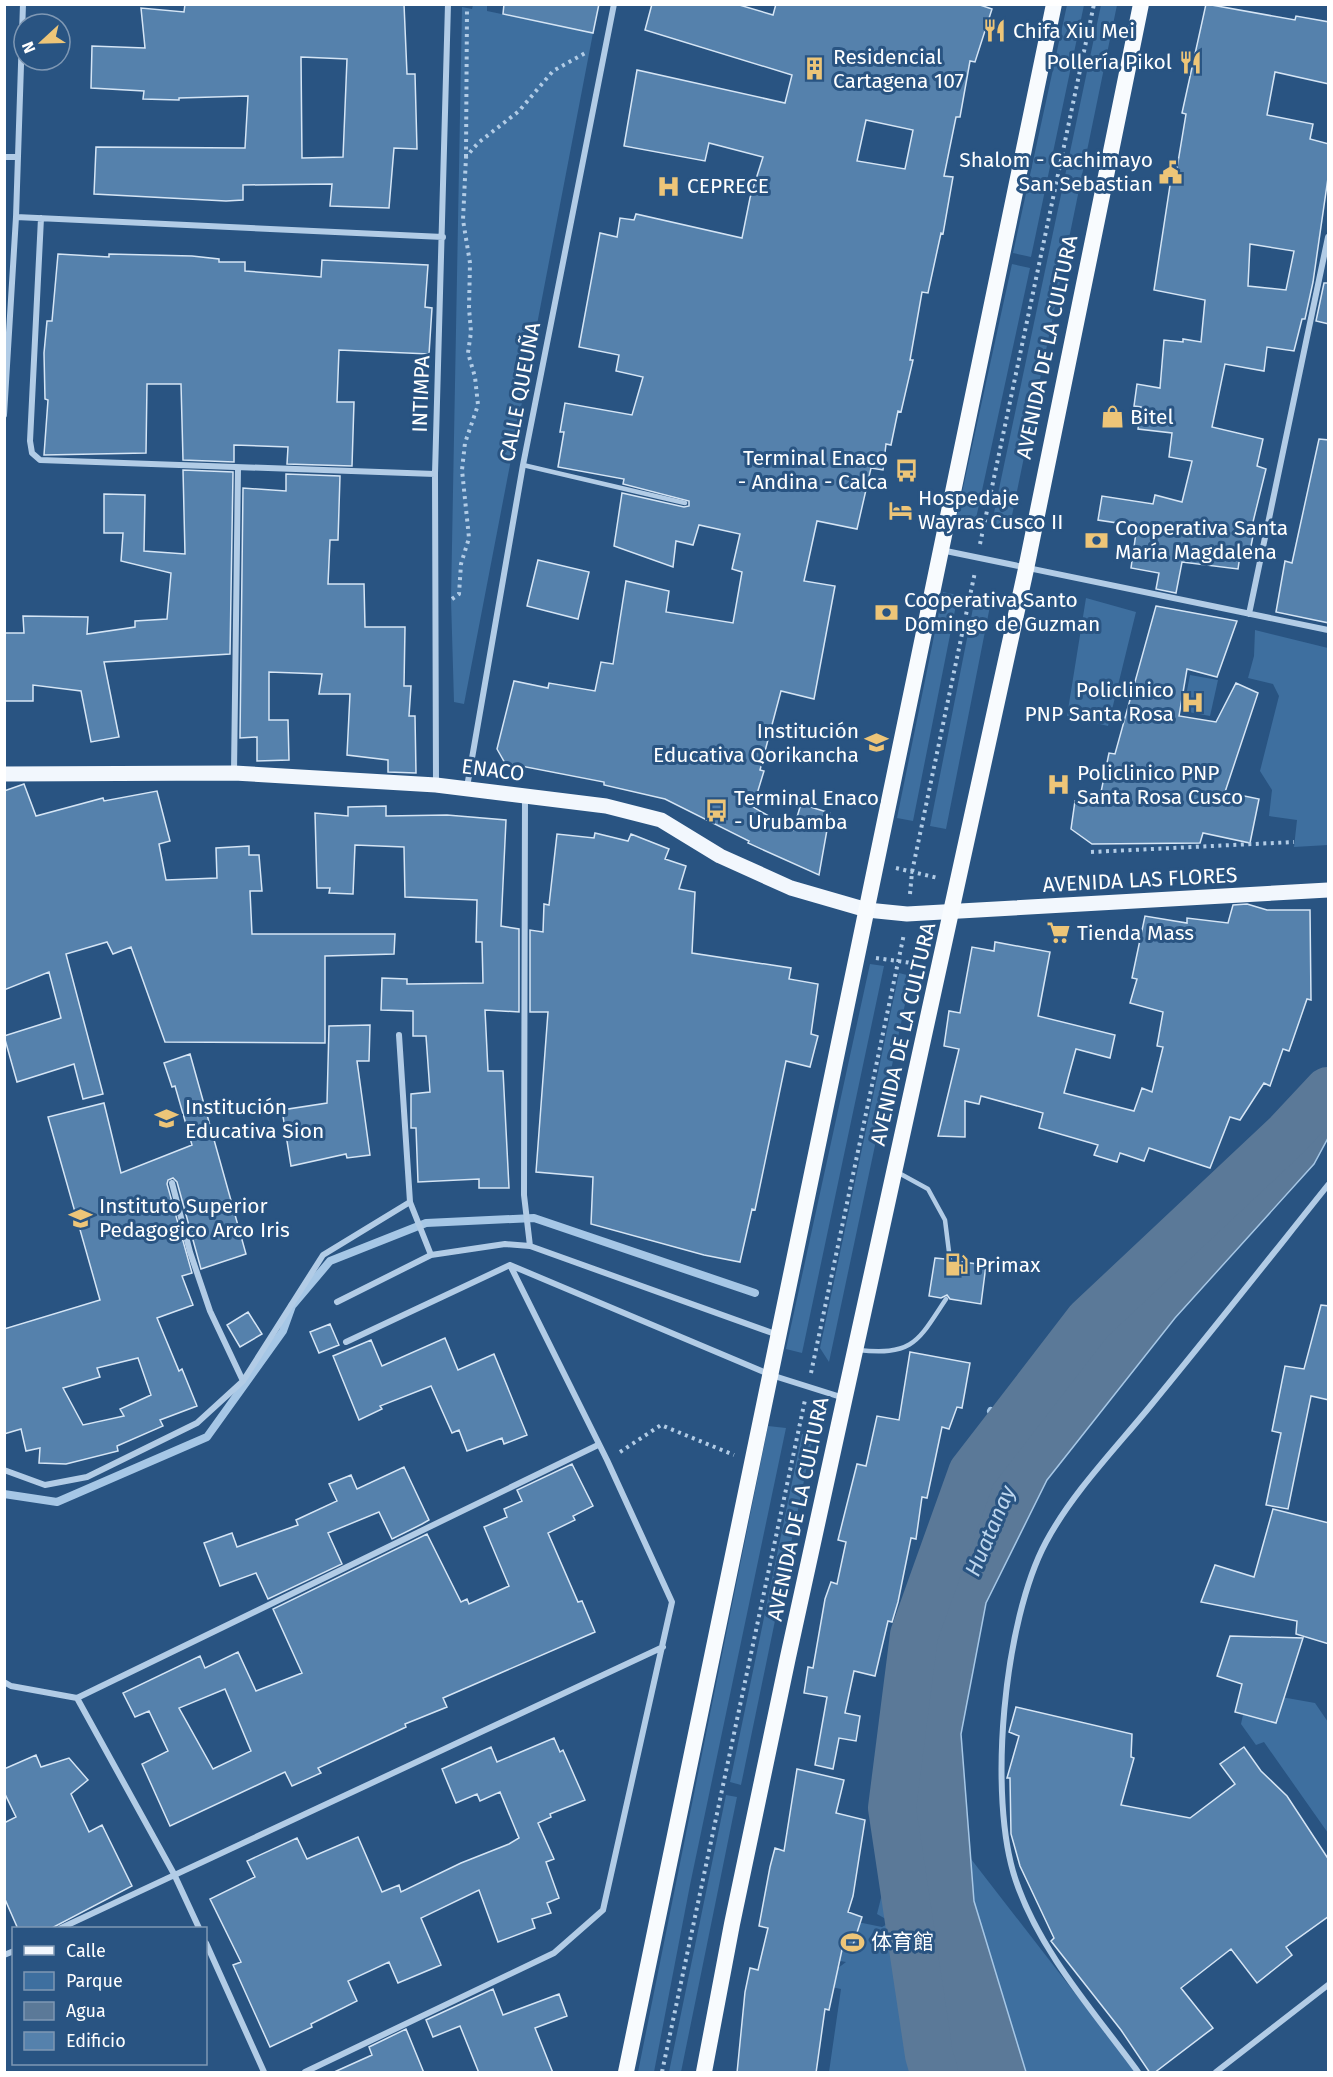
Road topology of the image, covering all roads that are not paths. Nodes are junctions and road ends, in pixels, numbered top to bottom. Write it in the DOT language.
graph roads {
  1 [pos="23,4"];
  2 [pos="448,4"];
  3 [pos="614,4"];
  4 [pos="1054,4"];
  5 [pos="1141,4"];
  6 [pos="4,157"];
  7 [pos="18,157"];
  8 [pos="16,217"];
  9 [pos="41,218"];
  10 [pos="443,237"];
  11 [pos="1329,237"];
  12 [pos="12,290"];
  13 [pos="4,291"];
  14 [pos="4,415"];
  15 [pos="523,465"];
  16 [pos="238,469"];
  17 [pos="435,474"];
  18 [pos="685,503"];
  19 [pos="941,550"];
  20 [pos="1026,569"];
  21 [pos="1249,614"];
  22 [pos="1329,630"];
  23 [pos="234,773"];
  24 [pos="4,774"];
  25 [pos="436,785"];
  26 [pos="467,788"];
  27 [pos="525,795"];
  28 [pos="1329,890"];
  29 [pos="867,910"];
  30 [pos="953,912"];
  31 [pos="399,1035"];
  32 [pos="896,1171"];
  33 [pos="172,1183"];
  34 [pos="1329,1185"];
  35 [pos="411,1203"];
  36 [pos="530,1245"];
  37 [pos="430,1252"];
  38 [pos="950,1260"];
  39 [pos="510,1264"];
  40 [pos="946,1299"];
  41 [pos="337,1302"];
  42 [pos="779,1335"];
  43 [pos="346,1342"];
  44 [pos="856,1349"];
  45 [pos="771,1376"];
  46 [pos="243,1381"];
  47 [pos="845,1398"];
  48 [pos="598,1445"];
  49 [pos="4,1470"];
  50 [pos="663,1647"];
  51 [pos="7,1686"];
  52 [pos="77,1698"];
  53 [pos="174,1874"];
  54 [pos="65,1927"];
  55 [pos="198,1927"];
  56 [pos="207,1945"];
  57 [pos="1329,1985"];
  58 [pos="264,2073"];
  59 [pos="306,2073"];
  60 [pos="626,2073"];
  61 [pos="704,2073"];
  62 [pos="1138,2073"];
  63 [pos="1216,2073"];
  1 -- 7 [label="street"];
  2 -- 10 [label="street, INTIMPA"];
  3 -- 15 [label="street, CALLE QUEUÑA"];
  4 -- 19 [label="highway"];
  5 -- 20 [label="highway, AVENIDA DE LA CULTURA"];
  6 -- 7 [label="street"];
  7 -- 8 [label="street"];
  8 -- 9 [label="street"];
  8 -- 12 [label="street"];
  9 -- 10 [label="street"];
  9 -- 16 [label="street"];
  10 -- 17 [label="street, INTIMPA"];
  11 -- 21 [label="street"];
  12 -- 13 [label="street"];
  12 -- 14 [label="street"];
  15 -- 18 [label="lane"];
  15 -- 26 [label="street, CALLE QUEUÑA"];
  16 -- 17 [label="street"];
  16 -- 23 [label="street"];
  17 -- 25 [label="street, INTIMPA"];
  19 -- 20 [label="street"];
  19 -- 29 [label="highway"];
  20 -- 21 [label="street"];
  20 -- 30 [label="highway, AVENIDA DE LA CULTURA"];
  21 -- 22 [label="street"];
  23 -- 24 [label="main road, ENACO"];
  23 -- 25 [label="main road, ENACO"];
  25 -- 26 [label="main road, ENACO"];
  26 -- 27 [label="main road, ENACO"];
  27 -- 29 [label="main road, ENACO"];
  27 -- 36 [label="street"];
  28 -- 30 [label="main road, AVENIDA LAS FLORES"];
  29 -- 30 [label="main road, ENACO"];
  29 -- 42 [label="highway"];
  30 -- 32 [label="highway, AVENIDA DE LA CULTURA"];
  31 -- 35 [label="street"];
  32 -- 38 [label="lane"];
  32 -- 44 [label="highway, AVENIDA DE LA CULTURA"];
  33 -- 46 [label="street"];
  34 -- 62 [label="street"];
  35 -- 37 [label="street"];
  35 -- 46 [label="street"];
  36 -- 37 [label="street"];
  36 -- 42 [label="street"];
  37 -- 41 [label="street"];
  39 -- 43 [label="street"];
  39 -- 45 [label="street"];
  39 -- 48 [label="street"];
  40 -- 44 [label="lane"];
  42 -- 45 [label="highway"];
  44 -- 47 [label="highway, AVENIDA DE LA CULTURA"];
  45 -- 47 [label="street"];
  45 -- 60 [label="highway"];
  46 -- 49 [label="street"];
  47 -- 61 [label="highway, AVENIDA DE LA CULTURA"];
  48 -- 50 [label="street"];
  48 -- 52 [label="street"];
  50 -- 53 [label="street"];
  50 -- 59 [label="street"];
  51 -- 52 [label="street"];
  52 -- 53 [label="street"];
  53 -- 54 [label="street"];
  53 -- 55 [label="street"];
  56 -- 58 [label="street"];
  57 -- 63 [label="street"];
}
